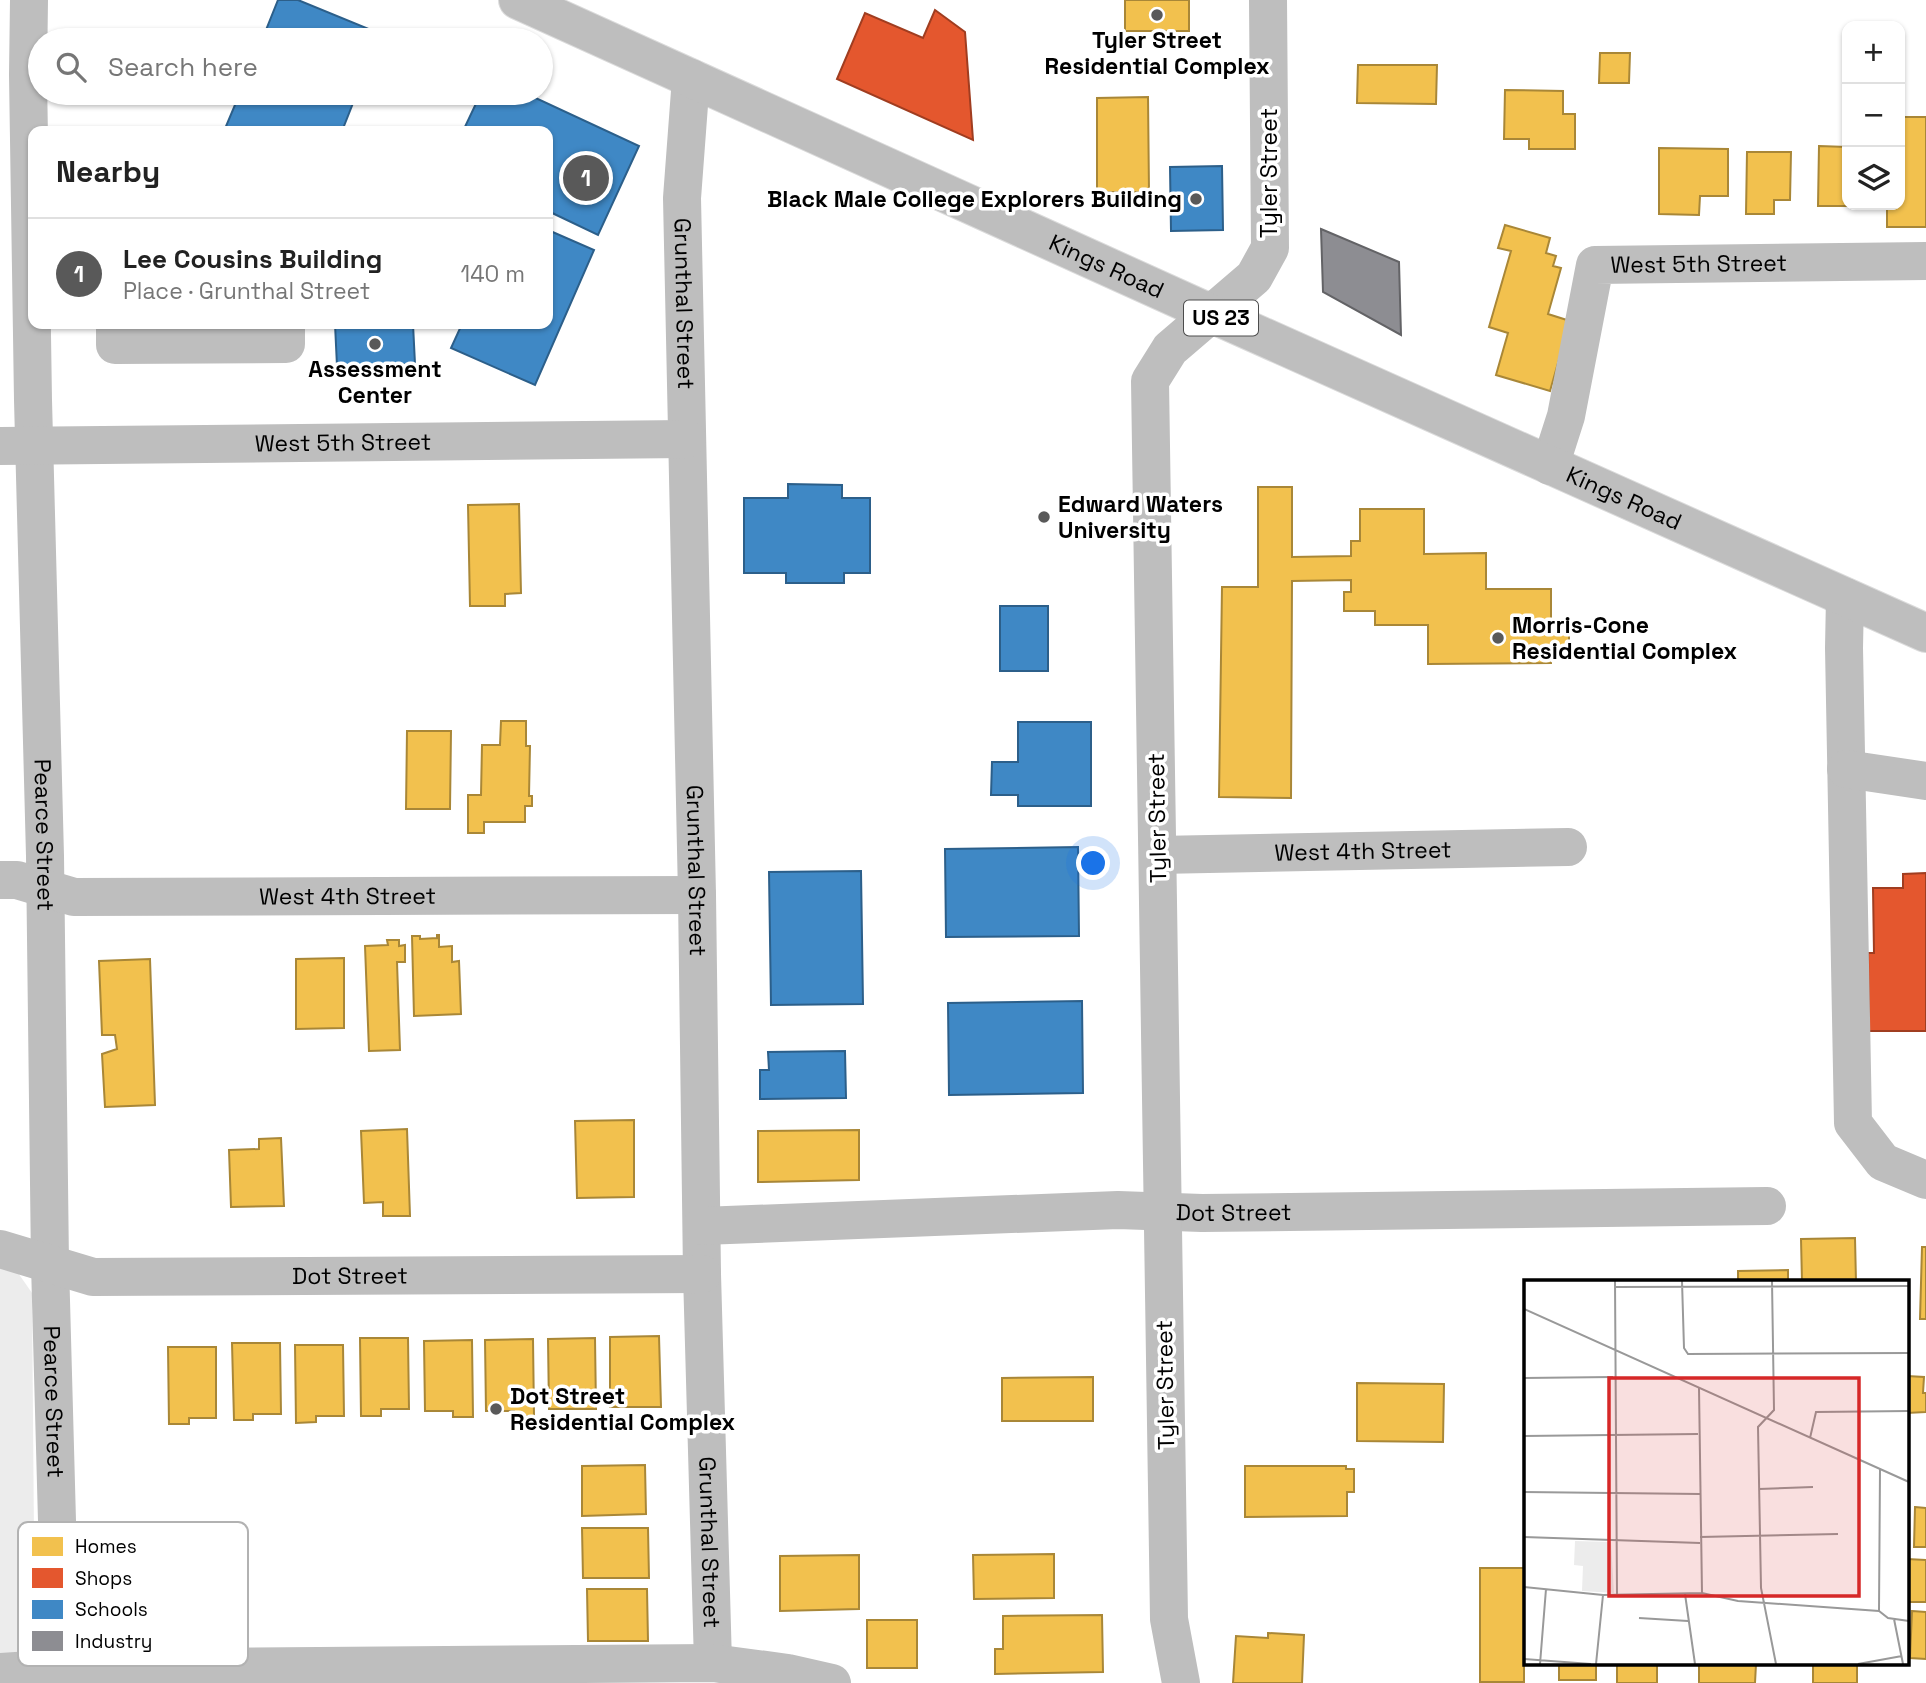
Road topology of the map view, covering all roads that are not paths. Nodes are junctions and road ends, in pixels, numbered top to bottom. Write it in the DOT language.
graph roads {
  1 [pos="29,0"];
  2 [pos="518,0"];
  3 [pos="1268,0"];
  4 [pos="29,28"];
  5 [pos="691,78"];
  6 [pos="28,105"];
  7 [pos="29,126"];
  8 [pos="1926,261"];
  9 [pos="1212,314"];
  10 [pos="28,329"];
  11 [pos="115,329"];
  12 [pos="286,329"];
  13 [pos="687,439"];
  14 [pos="17,446"];
  15 [pos="1550,466"];
  16 [pos="1845,597"];
  17 [pos="1926,633"];
  18 [pos="1846,769"];
  19 [pos="1926,781"];
  20 [pos="1568,847"];
  21 [pos="1158,855"];
  22 [pos="0,880"];
  23 [pos="45,889"];
  24 [pos="697,895"];
  25 [pos="1926,1180"];
  26 [pos="1767,1206"];
  27 [pos="1162,1211"];
  28 [pos="702,1226"];
  29 [pos="0,1248"];
  30 [pos="50,1264"];
  31 [pos="702,1274"];
  32 [pos="57,1522"];
  33 [pos="713,1662"];
  34 [pos="61,1668"];
  35 [pos="0,1672"];
  36 [pos="588,1674"];
  37 [pos="832,1683"];
  38 [pos="1181,1683"];
  1 -- 4 [label="street, Pearce Street"];
  2 -- 5 [label="street, Kings Road / US 23"];
  3 -- 9 [label="street, Tyler Street"];
  5 -- 9 [label="street, Kings Road / US 23"];
  5 -- 13 [label="street, Grunthal Street"];
  6 -- 7 [label="street, Pearce Street"];
  8 -- 15 [label="street, West 5th Street"];
  9 -- 15 [label="street, Kings Road / US 23"];
  9 -- 21 [label="street, Tyler Street"];
  10 -- 14 [label="street, Pearce Street"];
  11 -- 12 [label="street"];
  13 -- 14 [label="street, West 5th Street"];
  13 -- 24 [label="street, Grunthal Street"];
  14 -- 23 [label="street, Pearce Street"];
  15 -- 16 [label="street, Kings Road / US 23"];
  16 -- 17 [label="street, Kings Road / US 23"];
  16 -- 18 [label="street"];
  18 -- 19 [label="street"];
  18 -- 25 [label="street"];
  20 -- 21 [label="street, West 4th Street"];
  21 -- 27 [label="street, Tyler Street"];
  22 -- 23 [label="street, West 4th Street"];
  23 -- 24 [label="street, West 4th Street"];
  23 -- 30 [label="street, Pearce Street"];
  24 -- 28 [label="street, Grunthal Street"];
  26 -- 27 [label="street, Dot Street"];
  27 -- 28 [label="street, Dot Street"];
  27 -- 38 [label="street, Tyler Street"];
  28 -- 31 [label="street, Grunthal Street"];
  29 -- 30 [label="street, Dot Street"];
  30 -- 31 [label="street, Dot Street"];
  30 -- 32 [label="street, Pearce Street"];
  31 -- 33 [label="street, Grunthal Street"];
  33 -- 36 [label="street"];
  33 -- 37 [label="street"];
  34 -- 35 [label="street"];
  34 -- 36 [label="street"];
}
